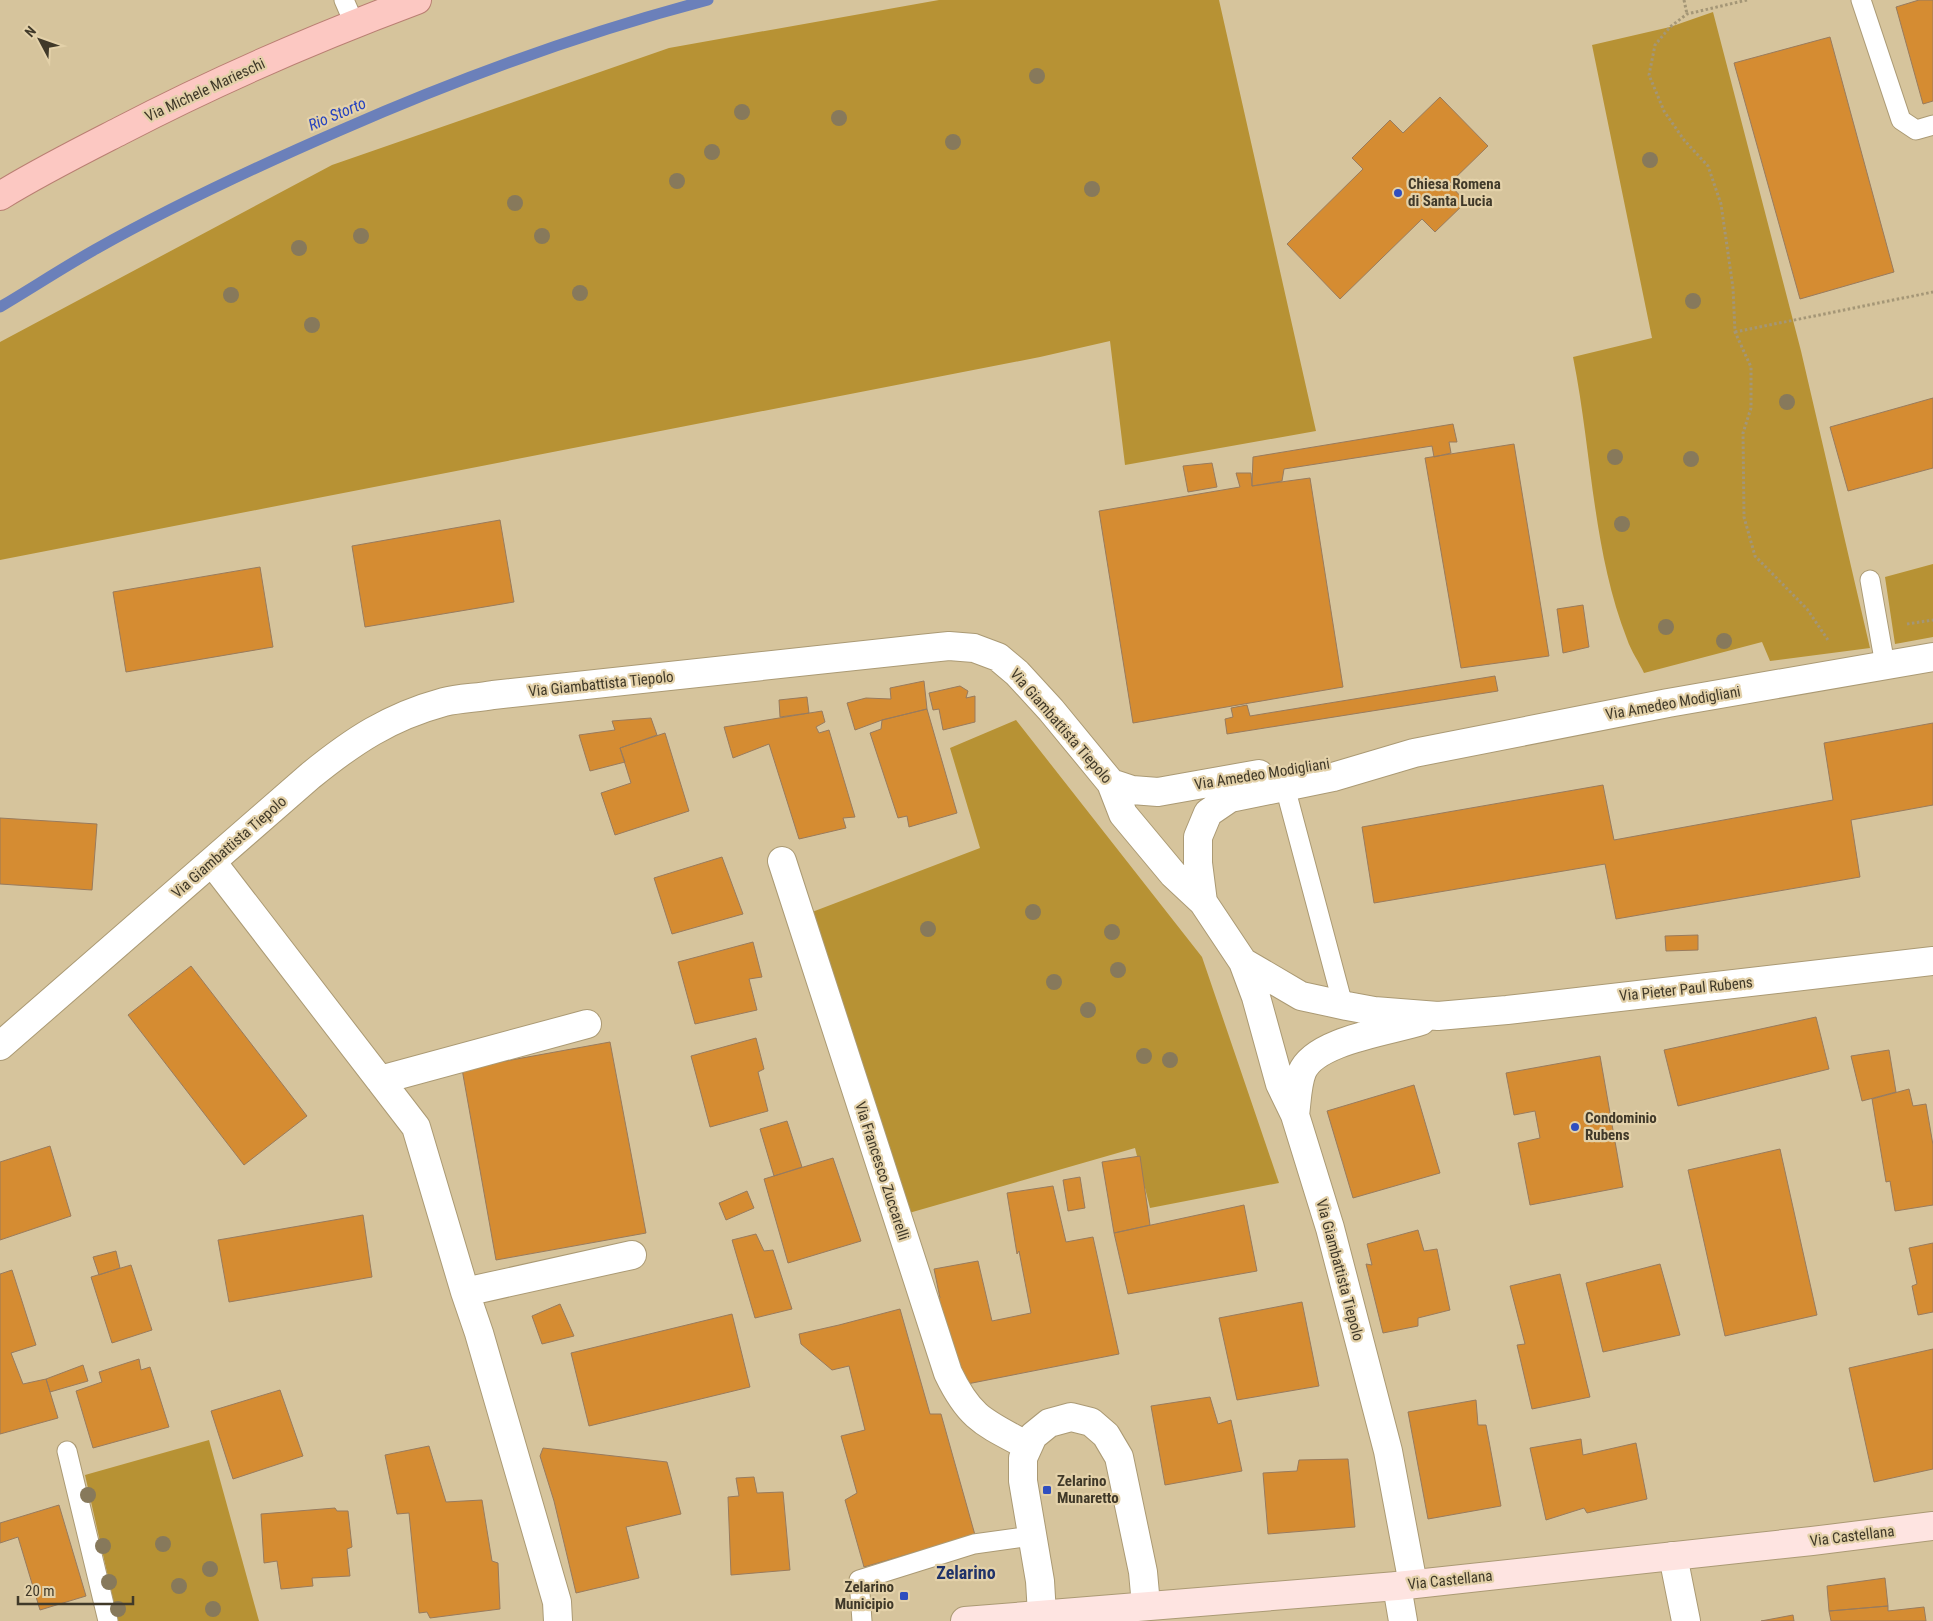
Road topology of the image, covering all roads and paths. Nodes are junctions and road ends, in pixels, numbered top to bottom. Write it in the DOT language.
graph roads {
  1 [pos="417,0"];
  2 [pos="1684,0"];
  3 [pos="1747,0"];
  4 [pos="1861,0"];
  5 [pos="349,12"];
  6 [pos="1687,14"];
  7 [pos="1933,126"];
  8 [pos="0,196"];
  9 [pos="1933,292"];
  10 [pos="1735,332"];
  11 [pos="1870,580"];
  12 [pos="1829,646"];
  13 [pos="1933,657"];
  14 [pos="1885,665"];
  15 [pos="1414,752"];
  16 [pos="1111,783"];
  17 [pos="1285,788"];
  18 [pos="1208,813"];
  19 [pos="212,862"];
  20 [pos="782,862"];
  21 [pos="1203,902"];
  22 [pos="1933,961"];
  23 [pos="1243,962"];
  24 [pos="1277,983"];
  25 [pos="1343,1005"];
  26 [pos="1438,1016"];
  27 [pos="587,1024"];
  28 [pos="0,1046"];
  29 [pos="380,1080"];
  30 [pos="1295,1114"];
  31 [pos="632,1255"];
  32 [pos="465,1292"];
  33 [pos="1028,1446"];
  34 [pos="67,1451"];
  35 [pos="1933,1526"];
  36 [pos="1032,1536"];
  37 [pos="1673,1556"];
  38 [pos="1405,1585"];
  39 [pos="1146,1605"];
  40 [pos="1042,1614"];
  41 [pos="1109,1614"];
  42 [pos="108,1621"];
  43 [pos="558,1621"];
  44 [pos="862,1621"];
  45 [pos="965,1621"];
  46 [pos="1403,1621"];
  47 [pos="1686,1621"];
  1 -- 5 [label="main road, Via Michele Marieschi"];
  2 -- 6 [label="path"];
  3 -- 6 [label="path"];
  4 -- 7 [label="lane"];
  5 -- 8 [label="main road, Via Michele Marieschi"];
  6 -- 10 [label="path"];
  9 -- 10 [label="path"];
  10 -- 12 [label="path"];
  11 -- 14 [label="lane"];
  13 -- 14 [label="street, Via Amedeo Modigliani"];
  14 -- 15 [label="street, Via Amedeo Modigliani"];
  15 -- 16 [label="street, Via Amedeo Modigliani"];
  15 -- 17 [label="street, Via Amedeo Modigliani"];
  16 -- 19 [label="street, Via Giambattista Tiepolo"];
  16 -- 21 [label="street, Via Giambattista Tiepolo"];
  17 -- 18 [label="street, Via Amedeo Modigliani"];
  17 -- 25 [label="lane"];
  18 -- 21 [label="street, Via Giambattista Tiepolo"];
  19 -- 28 [label="street, Via Giambattista Tiepolo"];
  19 -- 29 [label="street"];
  20 -- 33 [label="street, Via Francesco Zuccarelli"];
  21 -- 23 [label="street, Via Giambattista Tiepolo"];
  22 -- 26 [label="street, Via Pieter Paul Rubens"];
  23 -- 24 [label="street, Via Giambattista Tiepolo"];
  23 -- 30 [label="street, Via Giambattista Tiepolo"];
  24 -- 25 [label="street, Via Pieter Paul Rubens"];
  25 -- 26 [label="street, Via Pieter Paul Rubens"];
  26 -- 30 [label="street, Via Pieter Paul Rubens"];
  27 -- 29 [label="street"];
  29 -- 32 [label="street"];
  30 -- 38 [label="street, Via Giambattista Tiepolo"];
  31 -- 32 [label="street"];
  32 -- 43 [label="street"];
  33 -- 36 [label="street"];
  33 -- 39 [label="street"];
  34 -- 42 [label="lane"];
  35 -- 37 [label="street, Via Castellana"];
  36 -- 40 [label="street"];
  36 -- 44 [label="lane"];
  37 -- 38 [label="street, Via Castellana"];
  37 -- 47 [label="street"];
  38 -- 39 [label="street, Via Castellana"];
  38 -- 46 [label="street, Via Giambattista Tiepolo"];
  39 -- 41 [label="street, Via Castellana"];
  40 -- 41 [label="street, Via Castellana"];
  40 -- 45 [label="street, Via Castellana"];
}
